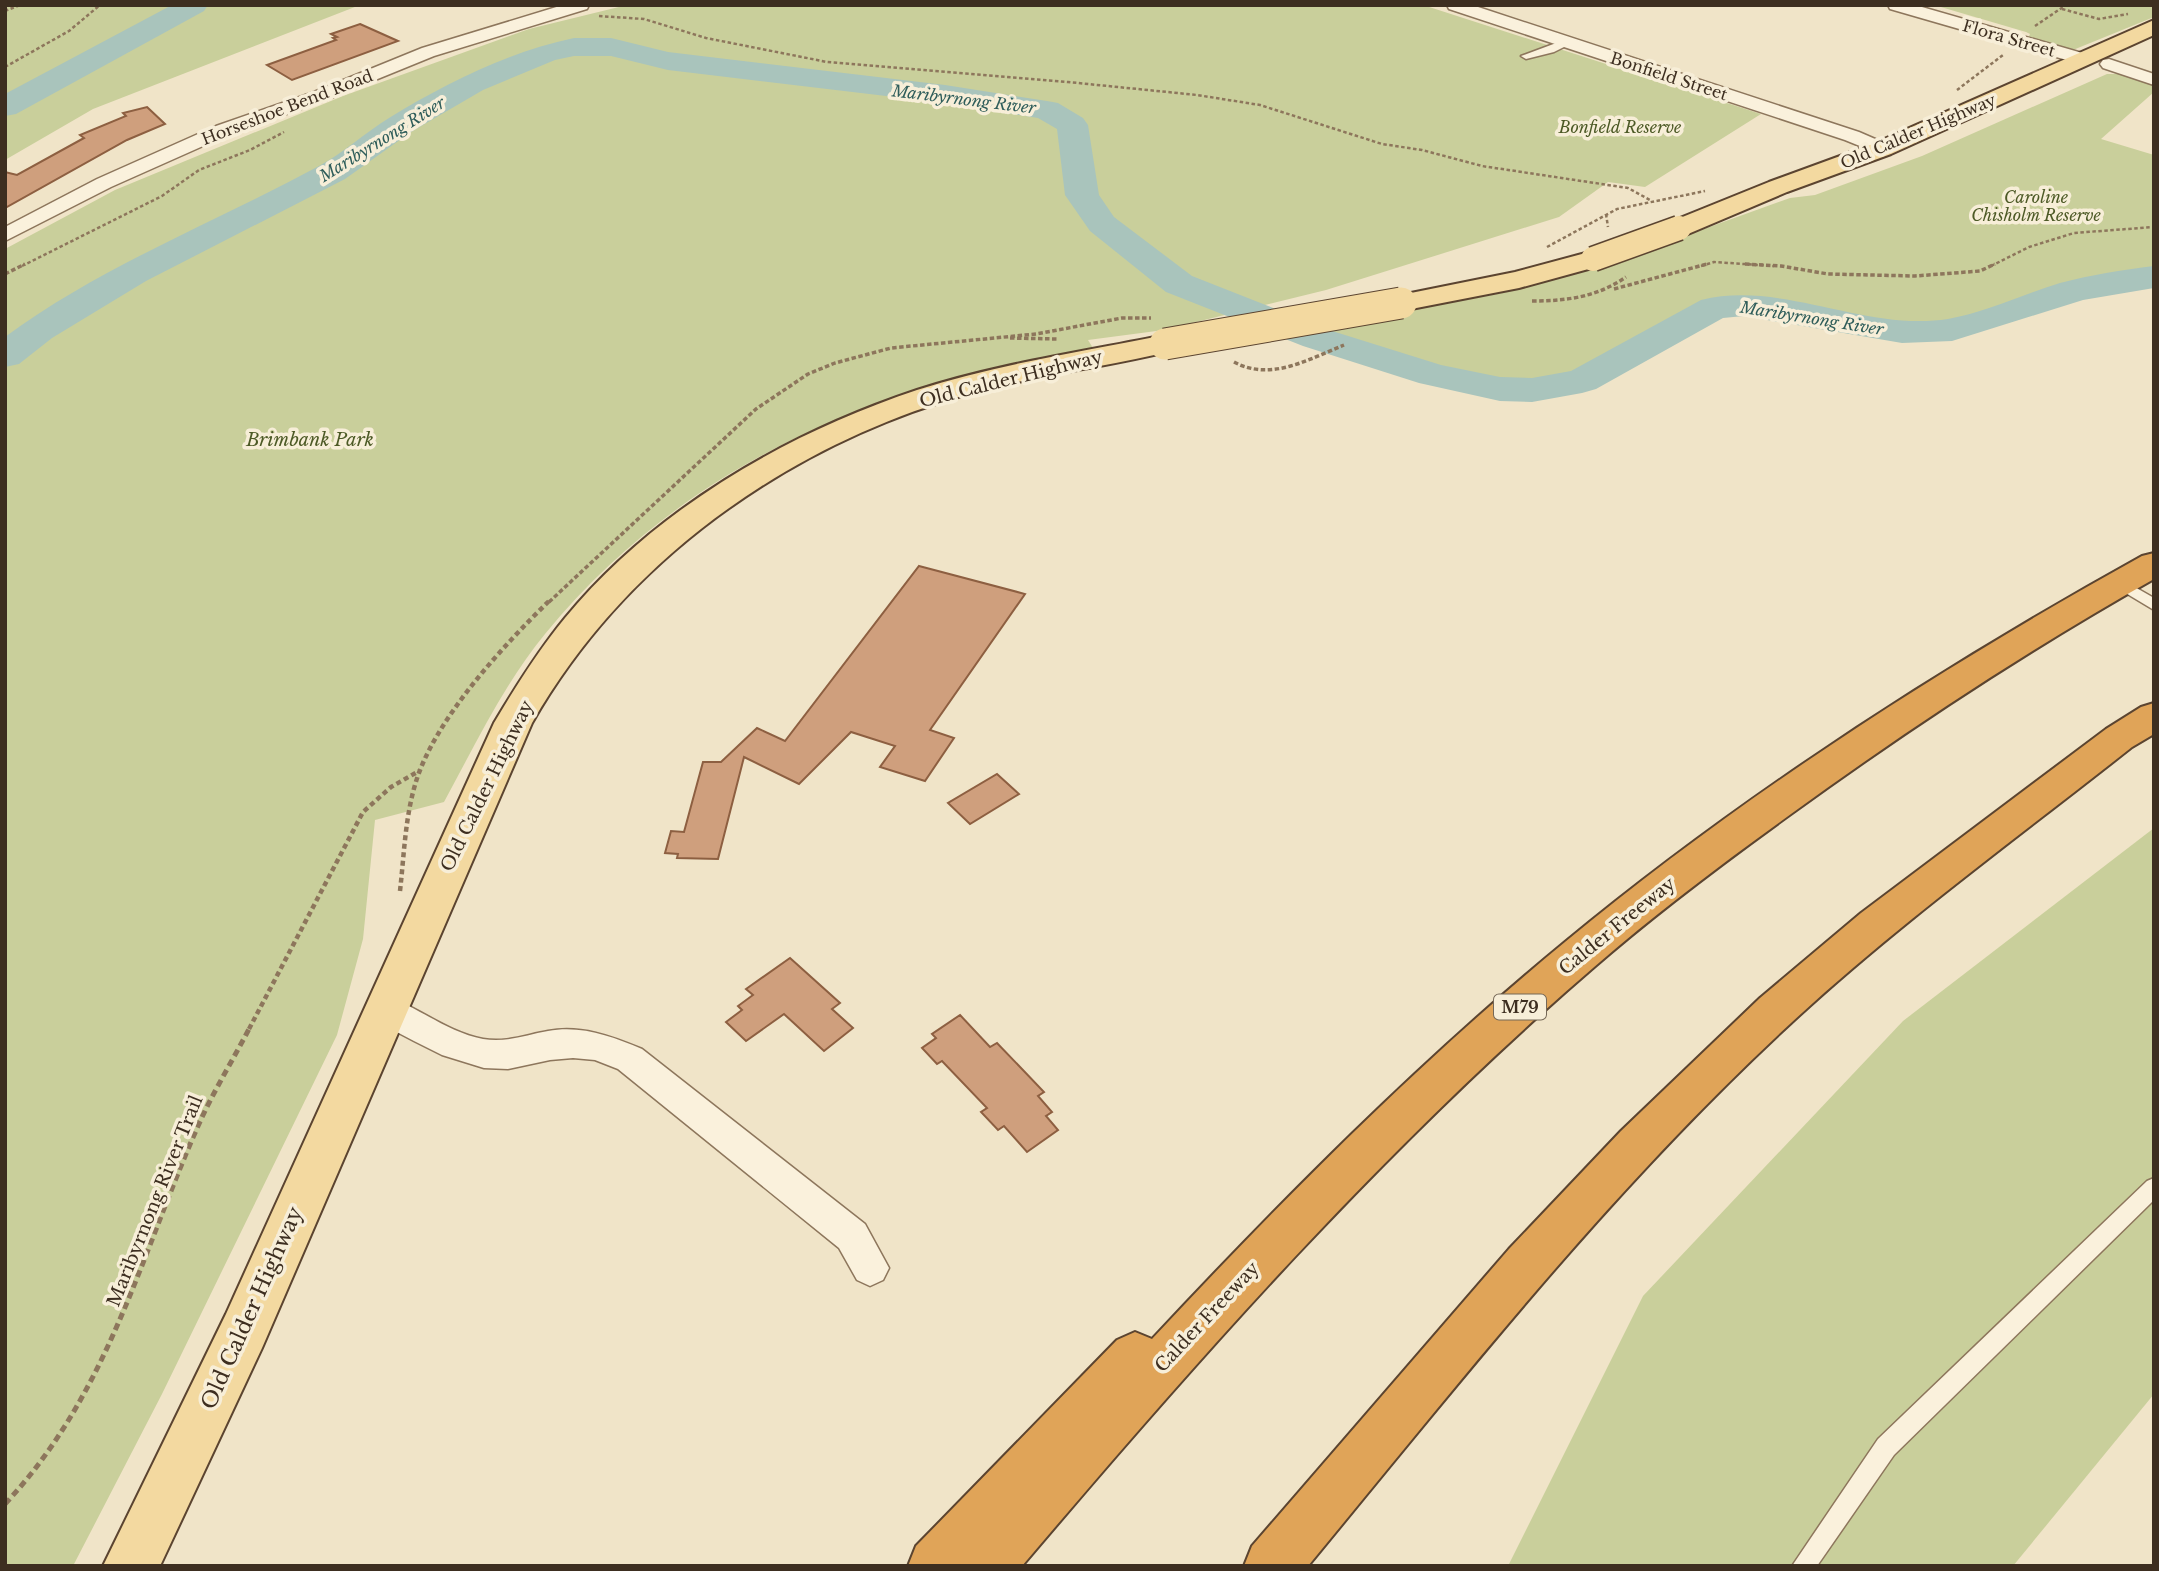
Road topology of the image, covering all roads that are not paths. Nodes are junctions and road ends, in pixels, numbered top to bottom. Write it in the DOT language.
graph roads {
  1 [pos="581,5"];
  2 [pos="1455,5"];
  3 [pos="1896,5"];
  4 [pos="2154,27"];
  5 [pos="1567,42"];
  6 [pos="2154,42"];
  7 [pos="1526,56"];
  8 [pos="2083,59"];
  9 [pos="2109,64"];
  10 [pos="2154,80"];
  11 [pos="1890,152"];
  12 [pos="5,235"];
  13 [pos="2142,584"];
  14 [pos="2154,716"];
  15 [pos="1554,976"];
  16 [pos="384,1009"];
  17 [pos="2154,1187"];
  18 [pos="870,1268"];
  19 [pos="131,1566"];
  20 [pos="936,1566"];
  21 [pos="985,1566"];
  22 [pos="1272,1566"];
  23 [pos="1803,1566"];
  1 -- 12 [label="street, Horseshoe Bend Road"];
  2 -- 5 [label="street, Bonfield Street"];
  3 -- 8 [label="street, Flora Street"];
  4 -- 8 [label="main road, Old Calder Highway"];
  5 -- 7 [label="lane"];
  5 -- 11 [label="street, Bonfield Street"];
  6 -- 9 [label="main road, Old Calder Highway"];
  8 -- 9 [label="main road"];
  8 -- 11 [label="main road, Old Calder Highway"];
  9 -- 10 [label="street"];
  9 -- 11 [label="main road, Old Calder Highway"];
  11 -- 16 [label="main road, Old Calder Highway, bridge"];
  13 -- 15 [label="highway, Calder Freeway / M79"];
  14 -- 22 [label="highway"];
  15 -- 20 [label="highway"];
  15 -- 21 [label="highway, Calder Freeway / M79"];
  16 -- 18 [label="street"];
  16 -- 19 [label="main road, Old Calder Highway"];
  17 -- 23 [label="lane"];
}
